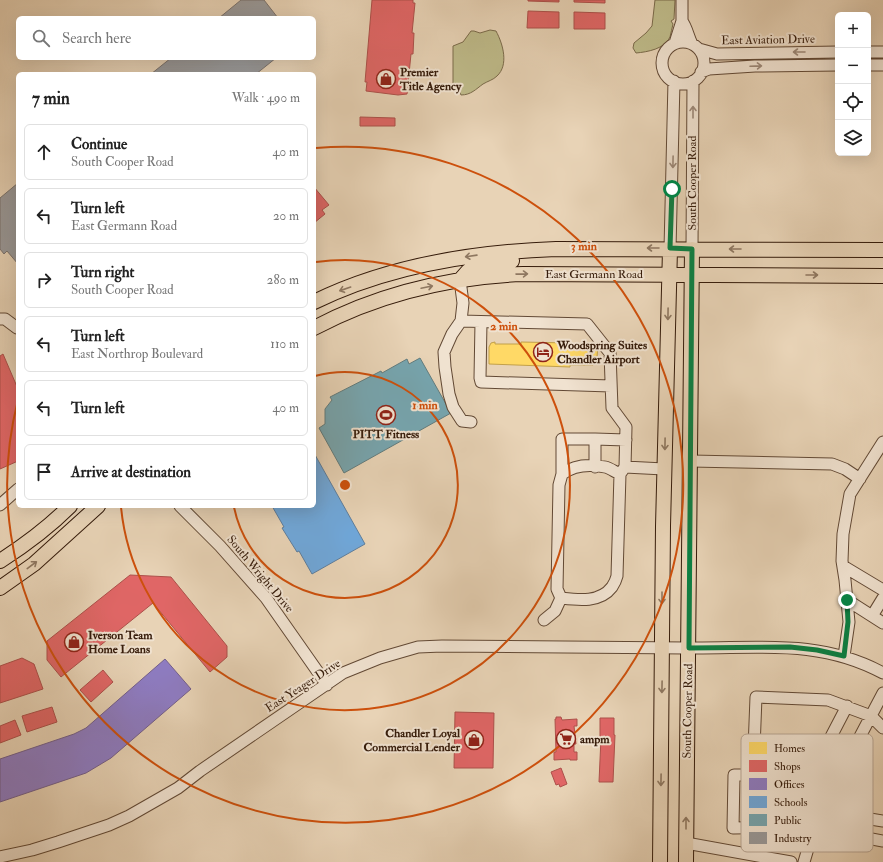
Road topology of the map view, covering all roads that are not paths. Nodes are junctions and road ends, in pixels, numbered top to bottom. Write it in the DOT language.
graph roads {
  1 [pos="682,0"];
  2 [pos="682,21"];
  3 [pos="675,44"];
  4 [pos="695,47"];
  5 [pos="835,52"];
  6 [pos="871,52"];
  7 [pos="883,52"];
  8 [pos="835,65"];
  9 [pos="871,65"];
  10 [pos="883,65"];
  11 [pos="701,72"];
  12 [pos="674,81"];
  13 [pos="693,81"];
  14 [pos="670,248"];
  15 [pos="692,249"];
  16 [pos="537,250"];
  17 [pos="883,250"];
  18 [pos="692,274"];
  19 [pos="669,275"];
  20 [pos="883,276"];
  21 [pos="460,280"];
  22 [pos="316,301"];
  23 [pos="0,319"];
  24 [pos="461,321"];
  25 [pos="481,322"];
  26 [pos="16,327"];
  27 [pos="316,327"];
  28 [pos="611,386"];
  29 [pos="471,422"];
  30 [pos="595,439"];
  31 [pos="626,440"];
  32 [pos="883,442"];
  33 [pos="691,461"];
  34 [pos="595,467"];
  35 [pos="664,469"];
  36 [pos="622,471"];
  37 [pos="562,474"];
  38 [pos="860,479"];
  39 [pos="16,491"];
  40 [pos="0,505"];
  41 [pos="68,508"];
  42 [pos="96,508"];
  43 [pos="182,508"];
  44 [pos="0,561"];
  45 [pos="843,566"];
  46 [pos="0,588"];
  47 [pos="883,590"];
  48 [pos="561,598"];
  49 [pos="883,598"];
  50 [pos="847,600"];
  51 [pos="872,616"];
  52 [pos="544,620"];
  53 [pos="883,623"];
  54 [pos="675,648"];
  55 [pos="844,656"];
  56 [pos="883,672"];
  57 [pos="327,685"];
  58 [pos="883,693"];
  59 [pos="846,706"];
  60 [pos="871,716"];
  61 [pos="883,728"];
  62 [pos="755,734"];
  63 [pos="832,734"];
  64 [pos="861,734"];
  65 [pos="741,775"];
  66 [pos="873,819"];
  67 [pos="883,821"];
  68 [pos="741,828"];
  69 [pos="873,838"];
  70 [pos="883,840"];
  71 [pos="686,843"];
  72 [pos="807,852"];
  73 [pos="0,857"];
  74 [pos="660,862"];
  75 [pos="686,862"];
  76 [pos="791,862"];
  77 [pos="804,862"];
  1 -- 2 [label="street"];
  2 -- 3 [label="street"];
  2 -- 4 [label="street"];
  3 -- 4 [label="street"];
  3 -- 12 [label="street"];
  5 -- 4 [label="street, East Aviation Drive, one-way"];
  4 -- 11 [label="street"];
  6 -- 7 [label="street"];
  11 -- 8 [label="street, one-way"];
  9 -- 10 [label="street"];
  11 -- 13 [label="street"];
  12 -- 13 [label="street"];
  12 -- 14 [label="street, South Cooper Road, one-way"];
  15 -- 13 [label="street, South Cooper Road, one-way"];
  14 -- 15 [label="main road, East Germann Road"];
  14 -- 16 [label="main road, East Germann Road, one-way"];
  14 -- 19 [label="main road, South Cooper Road"];
  17 -- 15 [label="main road, East Germann Road, one-way"];
  15 -- 18 [label="main road, South Cooper Road"];
  16 -- 21 [label="main road"];
  16 -- 22 [label="main road, East Germann Road, one-way"];
  18 -- 19 [label="main road, East Germann Road"];
  18 -- 20 [label="main road, East Germann Road, one-way"];
  18 -- 33 [label="main road, South Cooper Road"];
  21 -- 19 [label="main road, East Germann Road, one-way"];
  19 -- 35 [label="main road, South Cooper Road, one-way"];
  21 -- 24 [label="street"];
  27 -- 21 [label="main road, East Germann Road, one-way"];
  23 -- 26 [label="street"];
  24 -- 25 [label="street"];
  24 -- 29 [label="street"];
  25 -- 28 [label="street"];
  25 -- 28 [label="street"];
  28 -- 31 [label="street"];
  30 -- 31 [label="street"];
  30 -- 34 [label="street"];
  30 -- 37 [label="street"];
  31 -- 36 [label="street"];
  32 -- 38 [label="street"];
  33 -- 38 [label="street"];
  33 -- 54 [label="main road, South Cooper Road"];
  34 -- 36 [label="street"];
  34 -- 37 [label="street"];
  35 -- 36 [label="street"];
  35 -- 54 [label="main road, South Cooper Road, one-way"];
  36 -- 48 [label="street"];
  37 -- 48 [label="street"];
  38 -- 45 [label="street"];
  39 -- 40 [label="street"];
  41 -- 44 [label="main road"];
  46 -- 42 [label="main road, one-way"];
  43 -- 57 [label="street, South Wright Drive"];
  45 -- 47 [label="street"];
  45 -- 50 [label="street"];
  48 -- 52 [label="street"];
  49 -- 51 [label="street"];
  50 -- 51 [label="street"];
  50 -- 55 [label="street"];
  51 -- 53 [label="street"];
  54 -- 55 [label="street, East Yeager Drive"];
  54 -- 57 [label="street, East Yeager Drive"];
  71 -- 54 [label="main road, South Cooper Road, one-way"];
  54 -- 74 [label="main road, South Cooper Road, one-way"];
  55 -- 56 [label="street, East Yeager Drive"];
  57 -- 73 [label="street, East Yeager Drive"];
  58 -- 60 [label="street"];
  59 -- 60 [label="street"];
  59 -- 62 [label="street"];
  59 -- 63 [label="street"];
  60 -- 61 [label="street"];
  60 -- 64 [label="street"];
  65 -- 68 [label="street"];
  66 -- 67 [label="street"];
  69 -- 70 [label="street"];
  71 -- 75 [label="main road, South Cooper Road"];
  71 -- 76 [label="street"];
  72 -- 77 [label="street"];
}
